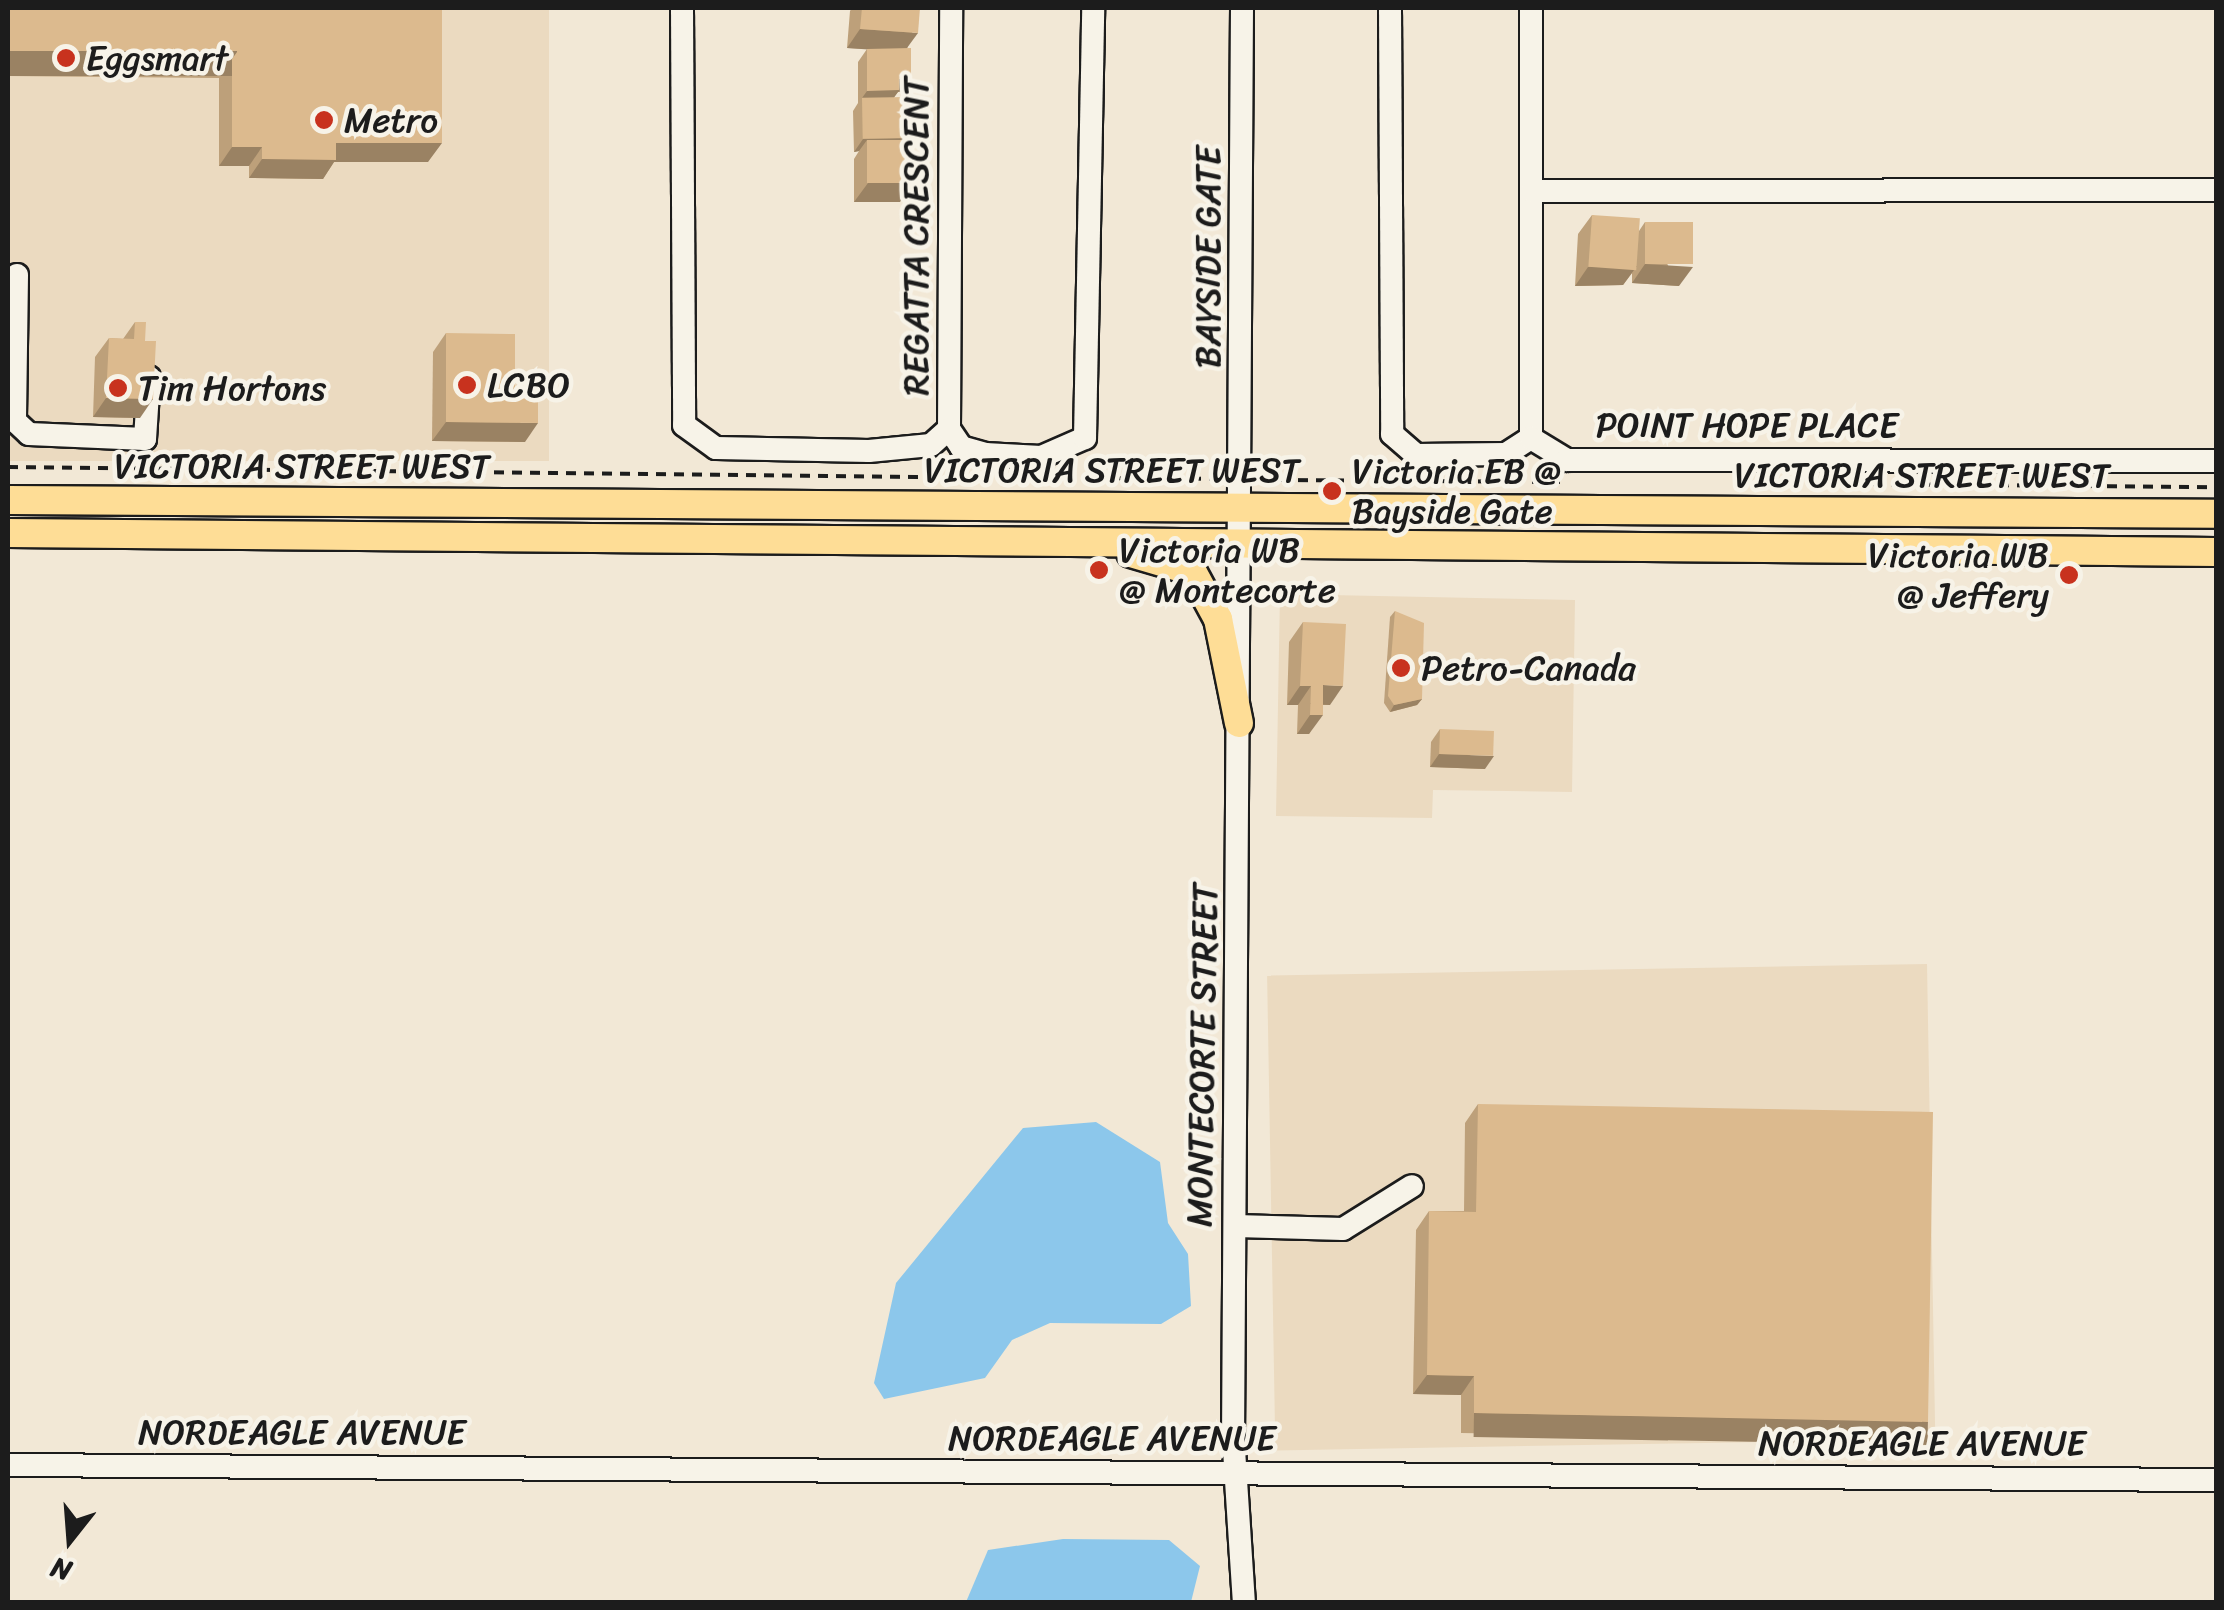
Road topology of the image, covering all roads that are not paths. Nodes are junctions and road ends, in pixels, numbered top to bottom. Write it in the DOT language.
graph roads {
  1 [pos="682,8"];
  2 [pos="951,8"];
  3 [pos="1094,8"];
  4 [pos="1242,8"];
  5 [pos="1390,8"];
  6 [pos="1531,8"];
  7 [pos="2216,190"];
  8 [pos="1532,191"];
  9 [pos="17,275"];
  10 [pos="148,354"];
  11 [pos="949,428"];
  12 [pos="1531,438"];
  13 [pos="2216,461"];
  14 [pos="8,500"];
  15 [pos="1242,507"];
  16 [pos="2216,514"];
  17 [pos="8,533"];
  18 [pos="1031,539"];
  19 [pos="1240,542"];
  20 [pos="2209,554"];
  21 [pos="1239,723"];
  22 [pos="1412,1186"];
  23 [pos="1236,1226"];
  24 [pos="8,1466"];
  25 [pos="1242,1474"];
  26 [pos="2216,1480"];
  27 [pos="1244,1602"];
  1 -- 11 [label="street, REGATTA CRESCENT"];
  2 -- 11 [label="street, REGATTA CRESCENT"];
  3 -- 11 [label="street"];
  4 -- 15 [label="street, BAYSIDE GATE"];
  5 -- 12 [label="street"];
  6 -- 8 [label="street"];
  7 -- 8 [label="street"];
  8 -- 12 [label="street"];
  9 -- 10 [label="street"];
  12 -- 13 [label="street, POINT HOPE PLACE"];
  14 -- 15 [label="main road, VICTORIA STREET WEST"];
  15 -- 16 [label="main road, VICTORIA STREET WEST"];
  15 -- 19 [label="street, MONTECORTE STREET"];
  17 -- 18 [label="main road, VICTORIA STREET WEST"];
  18 -- 19 [label="main road, VICTORIA STREET WEST"];
  18 -- 21 [label="main road"];
  19 -- 20 [label="main road, VICTORIA STREET WEST"];
  19 -- 21 [label="street, MONTECORTE STREET"];
  21 -- 23 [label="street, MONTECORTE STREET"];
  22 -- 23 [label="street"];
  23 -- 25 [label="street, MONTECORTE STREET"];
  24 -- 25 [label="street, NORDEAGLE AVENUE"];
  25 -- 26 [label="street, NORDEAGLE AVENUE"];
  25 -- 27 [label="street, MONTECORTE STREET"];
}
